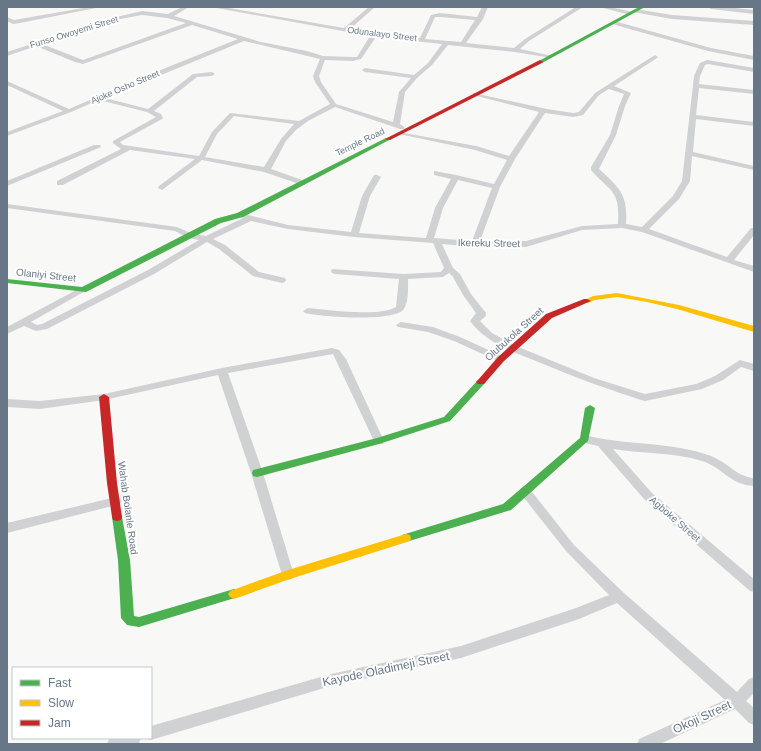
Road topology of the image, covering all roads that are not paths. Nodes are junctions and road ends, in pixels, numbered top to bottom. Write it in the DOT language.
graph roads {
  1 [pos="98,7"];
  2 [pos="186,7"];
  3 [pos="214,7"];
  4 [pos="251,7"];
  5 [pos="372,7"];
  6 [pos="485,7"];
  7 [pos="580,7"];
  8 [pos="602,7"];
  9 [pos="711,7"];
  10 [pos="71,9"];
  11 [pos="129,9"];
  12 [pos="636,11"];
  13 [pos="246,12"];
  14 [pos="754,12"];
  15 [pos="136,14"];
  16 [pos="168,16"];
  17 [pos="7,19"];
  18 [pos="480,19"];
  19 [pos="614,23"];
  20 [pos="754,23"];
  21 [pos="190,24"];
  22 [pos="345,30"];
  23 [pos="374,35"];
  24 [pos="244,39"];
  25 [pos="422,39"];
  26 [pos="447,42"];
  27 [pos="36,44"];
  28 [pos="463,44"];
  29 [pos="515,50"];
  30 [pos="7,54"];
  31 [pos="550,57"];
  32 [pos="655,57"];
  33 [pos="323,58"];
  34 [pos="754,58"];
  35 [pos="365,70"];
  36 [pos="754,70"];
  37 [pos="212,74"];
  38 [pos="415,77"];
  39 [pos="7,83"];
  40 [pos="696,86"];
  41 [pos="610,87"];
  42 [pos="754,92"];
  43 [pos="475,94"];
  44 [pos="98,98"];
  45 [pos="334,105"];
  46 [pos="544,110"];
  47 [pos="69,111"];
  48 [pos="149,111"];
  49 [pos="692,116"];
  50 [pos="298,123"];
  51 [pos="754,124"];
  52 [pos="401,130"];
  53 [pos="7,134"];
  54 [pos="96,146"];
  55 [pos="129,148"];
  56 [pos="690,153"];
  57 [pos="201,158"];
  58 [pos="511,159"];
  59 [pos="754,168"];
  60 [pos="266,170"];
  61 [pos="437,173"];
  62 [pos="377,177"];
  63 [pos="456,177"];
  64 [pos="60,183"];
  65 [pos="302,183"];
  66 [pos="7,184"];
  67 [pos="496,187"];
  68 [pos="162,188"];
  69 [pos="7,206"];
  70 [pos="240,215"];
  71 [pos="250,218"];
  72 [pos="622,226"];
  73 [pos="644,230"];
  74 [pos="754,230"];
  75 [pos="354,235"];
  76 [pos="191,236"];
  77 [pos="207,239"];
  78 [pos="433,242"];
  79 [pos="475,244"];
  80 [pos="729,262"];
  81 [pos="449,269"];
  82 [pos="754,269"];
  83 [pos="335,271"];
  84 [pos="404,277"];
  85 [pos="282,280"];
  86 [pos="7,281"];
  87 [pos="83,290"];
  88 [pos="308,312"];
  89 [pos="24,322"];
  90 [pos="401,325"];
  91 [pos="754,329"];
  92 [pos="7,331"];
  93 [pos="508,353"];
  94 [pos="754,368"];
  95 [pos="222,371"];
  96 [pos="104,397"];
  97 [pos="7,403"];
  98 [pos="590,408"];
  99 [pos="585,439"];
  100 [pos="379,441"];
  101 [pos="602,444"];
  102 [pos="257,473"];
  103 [pos="754,482"];
  104 [pos="525,491"];
  105 [pos="116,501"];
  106 [pos="7,528"];
  107 [pos="288,575"];
  108 [pos="754,587"];
  109 [pos="619,597"];
  110 [pos="754,683"];
  111 [pos="737,701"];
  112 [pos="754,718"];
  113 [pos="152,733"];
  114 [pos="131,739"];
  115 [pos="114,744"];
  116 [pos="644,744"];
  1 -- 10 [label="street"];
  2 -- 16 [label="street"];
  3 -- 13 [label="street, Odunalayo Street"];
  4 -- 13 [label="street"];
  5 -- 22 [label="street"];
  6 -- 18 [label="street"];
  7 -- 29 [label="street"];
  8 -- 12 [label="street"];
  9 -- 14 [label="street"];
  10 -- 17 [label="street"];
  11 -- 15 [label="street"];
  12 -- 19 [label="street, Temple Road"];
  12 -- 20 [label="street"];
  13 -- 22 [label="street, Odunalayo Street"];
  15 -- 16 [label="street, Funso Owoyemi Street"];
  15 -- 27 [label="street, Funso Owoyemi Street"];
  16 -- 21 [label="street, Funso Owoyemi Street"];
  18 -- 25 [label="street"];
  18 -- 28 [label="street"];
  19 -- 31 [label="street, Temple Road"];
  19 -- 34 [label="street"];
  21 -- 24 [label="street, Funso Owoyemi Street"];
  21 -- 27 [label="street"];
  22 -- 23 [label="street, Odunalayo Street"];
  23 -- 25 [label="street, Odunalayo Street"];
  23 -- 33 [label="street, Funso Owoyemi Street"];
  24 -- 33 [label="street, Funso Owoyemi Street"];
  24 -- 44 [label="street, Ajoke Osho Street"];
  25 -- 26 [label="street, Odunalayo Street"];
  26 -- 28 [label="street, Odunalayo Street"];
  26 -- 38 [label="street"];
  27 -- 30 [label="street, Funso Owoyemi Street"];
  28 -- 29 [label="street, Odunalayo Street"];
  29 -- 31 [label="street, Odunalayo Street"];
  31 -- 43 [label="street, Temple Road"];
  32 -- 41 [label="street"];
  33 -- 45 [label="street"];
  35 -- 38 [label="street"];
  36 -- 40 [label="street"];
  37 -- 48 [label="street"];
  38 -- 52 [label="street"];
  39 -- 47 [label="street"];
  40 -- 42 [label="street"];
  40 -- 49 [label="street"];
  41 -- 46 [label="street"];
  41 -- 72 [label="street"];
  43 -- 46 [label="street"];
  43 -- 52 [label="street, Temple Road"];
  44 -- 47 [label="street, Ajoke Osho Street"];
  44 -- 48 [label="street"];
  45 -- 50 [label="street"];
  45 -- 52 [label="street"];
  46 -- 58 [label="street"];
  47 -- 53 [label="street, Ajoke Osho Street"];
  48 -- 55 [label="street"];
  49 -- 51 [label="street"];
  49 -- 56 [label="street"];
  50 -- 57 [label="street"];
  50 -- 60 [label="street"];
  52 -- 58 [label="street"];
  52 -- 65 [label="street, Temple Road"];
  54 -- 66 [label="street"];
  55 -- 57 [label="street"];
  55 -- 64 [label="street"];
  56 -- 59 [label="street"];
  56 -- 73 [label="street"];
  57 -- 60 [label="street"];
  57 -- 68 [label="street"];
  58 -- 67 [label="street"];
  60 -- 65 [label="street"];
  61 -- 63 [label="street"];
  62 -- 75 [label="street"];
  63 -- 67 [label="street"];
  63 -- 78 [label="street"];
  65 -- 70 [label="street, Temple Road"];
  67 -- 79 [label="street"];
  69 -- 76 [label="street"];
  70 -- 71 [label="street, Ikereku Street"];
  70 -- 76 [label="street, Temple Road"];
  71 -- 75 [label="street, Ikereku Street"];
  71 -- 77 [label="street"];
  72 -- 73 [label="street, Ikereku Street"];
  72 -- 79 [label="street, Ikereku Street"];
  73 -- 80 [label="street, Ikereku Street"];
  74 -- 80 [label="street"];
  75 -- 78 [label="street, Ikereku Street"];
  76 -- 77 [label="street"];
  76 -- 87 [label="street, Temple Road"];
  77 -- 85 [label="street"];
  77 -- 89 [label="street"];
  78 -- 79 [label="street, Ikereku Street"];
  78 -- 81 [label="street"];
  80 -- 82 [label="street, Ikereku Street"];
  81 -- 84 [label="street"];
  81 -- 93 [label="street"];
  83 -- 84 [label="street"];
  84 -- 88 [label="street"];
  86 -- 87 [label="street, Olaniyi Street"];
  87 -- 89 [label="street"];
  89 -- 92 [label="street"];
  90 -- 93 [label="street"];
  91 -- 93 [label="street, Olubukola Street"];
  93 -- 94 [label="street"];
  93 -- 100 [label="street, Olubukola Street"];
  95 -- 96 [label="street"];
  95 -- 100 [label="street"];
  95 -- 102 [label="street"];
  96 -- 97 [label="street"];
  96 -- 105 [label="street, Wahab Bolanle Road"];
  98 -- 99 [label="street"];
  99 -- 101 [label="street"];
  99 -- 104 [label="street"];
  100 -- 102 [label="street"];
  101 -- 103 [label="street"];
  101 -- 108 [label="street, Agboke Street"];
  102 -- 107 [label="street"];
  104 -- 107 [label="street"];
  104 -- 109 [label="street"];
  105 -- 106 [label="street"];
  105 -- 107 [label="street, Wahab Bolanle Road"];
  109 -- 111 [label="street"];
  109 -- 113 [label="street, Kayode Oladimeji Street"];
  110 -- 111 [label="street, Okoji Street"];
  111 -- 112 [label="street"];
  111 -- 116 [label="street, Okoji Street"];
  114 -- 115 [label="street"];
}
